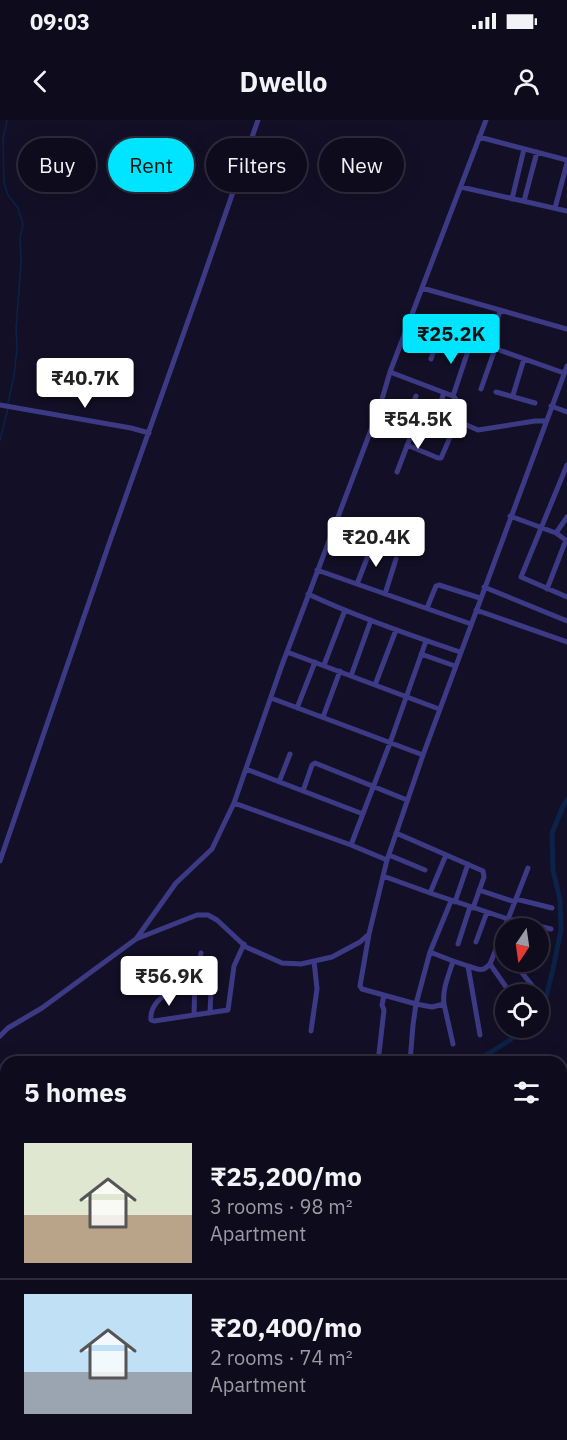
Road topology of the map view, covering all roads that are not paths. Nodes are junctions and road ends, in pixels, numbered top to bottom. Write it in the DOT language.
graph roads {
  1 [pos="258,120"];
  2 [pos="486,120"];
  3 [pos="479,137"];
  4 [pos="524,148"];
  5 [pos="537,152"];
  6 [pos="567,161"];
  7 [pos="461,187"];
  8 [pos="512,199"];
  9 [pos="524,201"];
  10 [pos="555,208"];
  11 [pos="567,211"];
  12 [pos="422,288"];
  13 [pos="500,311"];
  14 [pos="410,321"];
  15 [pos="567,329"];
  16 [pos="440,332"];
  17 [pos="471,342"];
  18 [pos="488,346"];
  19 [pos="495,349"];
  20 [pos="431,359"];
  21 [pos="524,359"];
  22 [pos="567,366"];
  23 [pos="390,372"];
  24 [pos="564,373"];
  25 [pos="481,388"];
  26 [pos="496,392"];
  27 [pos="444,393"];
  28 [pos="513,395"];
  29 [pos="416,396"];
  30 [pos="453,396"];
  31 [pos="535,403"];
  32 [pos="1,405"];
  33 [pos="380,406"];
  34 [pos="551,406"];
  35 [pos="567,412"];
  36 [pos="408,416"];
  37 [pos="417,420"];
  38 [pos="455,420"];
  39 [pos="545,421"];
  40 [pos="432,425"];
  41 [pos="450,432"];
  42 [pos="149,433"];
  43 [pos="408,445"];
  44 [pos="567,465"];
  45 [pos="397,472"];
  46 [pos="510,516"];
  47 [pos="567,517"];
  48 [pos="541,527"];
  49 [pos="555,533"];
  50 [pos="567,540"];
  51 [pos="373,543"];
  52 [pos="396,559"];
  53 [pos="317,570"];
  54 [pos="357,584"];
  55 [pos="484,587"];
  56 [pos="547,589"];
  57 [pos="308,594"];
  58 [pos="385,594"];
  59 [pos="567,597"];
  60 [pos="480,598"];
  61 [pos="427,608"];
  62 [pos="345,610"];
  63 [pos="476,610"];
  64 [pos="371,620"];
  65 [pos="567,621"];
  66 [pos="471,624"];
  67 [pos="396,630"];
  68 [pos="426,641"];
  69 [pos="567,642"];
  70 [pos="287,652"];
  71 [pos="460,652"];
  72 [pos="421,654"];
  73 [pos="315,662"];
  74 [pos="324,665"];
  75 [pos="455,666"];
  76 [pos="340,671"];
  77 [pos="351,676"];
  78 [pos="375,685"];
  79 [pos="405,696"];
  80 [pos="271,698"];
  81 [pos="297,708"];
  82 [pos="439,709"];
  83 [pos="322,717"];
  84 [pos="390,743"];
  85 [pos="290,754"];
  86 [pos="423,754"];
  87 [pos="246,769"];
  88 [pos="279,782"];
  89 [pos="374,787"];
  90 [pos="303,791"];
  91 [pos="407,800"];
  92 [pos="234,803"];
  93 [pos="363,814"];
  94 [pos="396,833"];
  95 [pos="351,845"];
  96 [pos="446,855"];
  97 [pos="388,858"];
  98 [pos="0,861"];
  99 [pos="468,864"];
  100 [pos="528,868"];
  101 [pos="425,870"];
  102 [pos="383,876"];
  103 [pos="479,890"];
  104 [pos="430,893"];
  105 [pos="453,901"];
  106 [pos="515,901"];
  107 [pos="471,907"];
  108 [pos="552,908"];
  109 [pos="487,912"];
  110 [pos="505,918"];
  111 [pos="508,918"];
  112 [pos="369,934"];
  113 [pos="136,939"];
  114 [pos="476,942"];
  115 [pos="458,944"];
  116 [pos="244,945"];
  117 [pos="430,952"];
  118 [pos="201,953"];
  119 [pos="495,955"];
  120 [pos="214,959"];
  121 [pos="314,961"];
  122 [pos="453,961"];
  123 [pos="490,964"];
  124 [pos="468,966"];
  125 [pos="521,972"];
  126 [pos="179,984"];
  127 [pos="504,984"];
  128 [pos="531,984"];
  129 [pos="384,996"];
  130 [pos="416,1004"];
  131 [pos="444,1004"];
  132 [pos="210,1013"];
  133 [pos="194,1015"];
  134 [pos="0,1028"];
  135 [pos="8,1028"];
  136 [pos="311,1032"];
  137 [pos="480,1035"];
  138 [pos="0,1036"];
  139 [pos="453,1044"];
  140 [pos="379,1056"];
  141 [pos="410,1056"];
  1 -- 42 [label="street"];
  2 -- 3 [label="street"];
  3 -- 4 [label="street"];
  3 -- 7 [label="street"];
  4 -- 5 [label="street"];
  4 -- 8 [label="street"];
  5 -- 6 [label="street"];
  5 -- 9 [label="street"];
  6 -- 10 [label="street"];
  7 -- 8 [label="street"];
  7 -- 12 [label="street"];
  8 -- 9 [label="street"];
  9 -- 10 [label="street"];
  10 -- 11 [label="street"];
  12 -- 13 [label="street"];
  12 -- 14 [label="street"];
  13 -- 15 [label="street"];
  13 -- 18 [label="street"];
  14 -- 16 [label="street"];
  14 -- 23 [label="street"];
  16 -- 17 [label="street"];
  16 -- 20 [label="street"];
  17 -- 18 [label="street"];
  17 -- 30 [label="street"];
  18 -- 19 [label="street"];
  19 -- 21 [label="street"];
  19 -- 25 [label="street"];
  21 -- 24 [label="street"];
  21 -- 28 [label="street"];
  22 -- 24 [label="street"];
  23 -- 27 [label="street"];
  23 -- 33 [label="street"];
  24 -- 34 [label="street"];
  26 -- 28 [label="street"];
  27 -- 30 [label="street"];
  27 -- 40 [label="street"];
  28 -- 31 [label="street"];
  29 -- 36 [label="street"];
  30 -- 38 [label="street"];
  32 -- 42 [label="street"];
  33 -- 36 [label="street"];
  33 -- 53 [label="street"];
  34 -- 35 [label="street"];
  34 -- 39 [label="street"];
  36 -- 37 [label="street"];
  37 -- 40 [label="street"];
  37 -- 43 [label="street"];
  38 -- 39 [label="street"];
  38 -- 41 [label="street"];
  39 -- 46 [label="street"];
  40 -- 41 [label="street"];
  41 -- 43 [label="street"];
  42 -- 98 [label="street"];
  43 -- 45 [label="street"];
  44 -- 48 [label="street"];
  46 -- 48 [label="street"];
  46 -- 55 [label="street"];
  47 -- 49 [label="street"];
  48 -- 49 [label="street"];
  48 -- 56 [label="street"];
  49 -- 50 [label="street"];
  50 -- 56 [label="street"];
  51 -- 54 [label="street"];
  52 -- 58 [label="street"];
  53 -- 54 [label="street"];
  53 -- 57 [label="street"];
  54 -- 58 [label="street"];
  55 -- 60 [label="street"];
  55 -- 65 [label="street"];
  56 -- 59 [label="street"];
  57 -- 62 [label="street"];
  57 -- 70 [label="street"];
  58 -- 61 [label="street"];
  60 -- 61 [label="street"];
  60 -- 63 [label="street"];
  61 -- 66 [label="street"];
  62 -- 64 [label="street"];
  62 -- 74 [label="street"];
  63 -- 66 [label="street"];
  63 -- 69 [label="street"];
  64 -- 67 [label="street"];
  64 -- 77 [label="street"];
  66 -- 71 [label="street"];
  67 -- 68 [label="street"];
  67 -- 78 [label="street"];
  68 -- 71 [label="street"];
  68 -- 72 [label="street"];
  70 -- 73 [label="street"];
  70 -- 80 [label="street"];
  71 -- 75 [label="street"];
  72 -- 75 [label="street"];
  72 -- 79 [label="street"];
  73 -- 74 [label="street"];
  73 -- 81 [label="street"];
  74 -- 76 [label="street"];
  75 -- 82 [label="street"];
  76 -- 77 [label="street"];
  76 -- 83 [label="street"];
  77 -- 78 [label="street"];
  78 -- 79 [label="street"];
  79 -- 82 [label="street"];
  79 -- 84 [label="street"];
  80 -- 81 [label="street"];
  80 -- 87 [label="street"];
  81 -- 83 [label="street"];
  82 -- 86 [label="street"];
  83 -- 84 [label="street"];
  84 -- 86 [label="street"];
  84 -- 89 [label="street"];
  85 -- 88 [label="street"];
  86 -- 91 [label="street"];
  87 -- 88 [label="street"];
  87 -- 92 [label="street"];
  88 -- 90 [label="street"];
  89 -- 90 [label="street"];
  89 -- 91 [label="street"];
  89 -- 93 [label="street"];
  90 -- 93 [label="street"];
  91 -- 94 [label="street"];
  92 -- 95 [label="street"];
  92 -- 113 [label="street"];
  93 -- 95 [label="street"];
  94 -- 96 [label="street"];
  94 -- 97 [label="street"];
  95 -- 97 [label="street"];
  96 -- 99 [label="street"];
  96 -- 104 [label="street"];
  97 -- 101 [label="street"];
  97 -- 102 [label="street"];
  99 -- 103 [label="street"];
  99 -- 105 [label="street"];
  100 -- 106 [label="street"];
  102 -- 104 [label="street"];
  102 -- 112 [label="street"];
  103 -- 106 [label="street"];
  103 -- 107 [label="street"];
  104 -- 105 [label="street"];
  105 -- 107 [label="street"];
  105 -- 117 [label="street"];
  106 -- 108 [label="street"];
  106 -- 111 [label="street"];
  107 -- 109 [label="street"];
  107 -- 115 [label="street"];
  109 -- 110 [label="street"];
  109 -- 114 [label="street"];
  112 -- 121 [label="street"];
  112 -- 129 [label="street"];
  113 -- 116 [label="street"];
  113 -- 135 [label="street"];
  116 -- 121 [label="street"];
  116 -- 132 [label="street"];
  117 -- 122 [label="street"];
  117 -- 130 [label="street"];
  118 -- 133 [label="street"];
  119 -- 123 [label="street"];
  120 -- 132 [label="street"];
  121 -- 136 [label="street"];
  122 -- 124 [label="street"];
  122 -- 131 [label="street"];
  123 -- 124 [label="street"];
  123 -- 127 [label="street"];
  124 -- 137 [label="street"];
  125 -- 128 [label="street"];
  126 -- 133 [label="street"];
  129 -- 130 [label="street"];
  129 -- 140 [label="street"];
  130 -- 131 [label="street"];
  130 -- 141 [label="street"];
  131 -- 139 [label="street"];
  132 -- 133 [label="street"];
  134 -- 135 [label="street"];
  135 -- 138 [label="street"];
}
